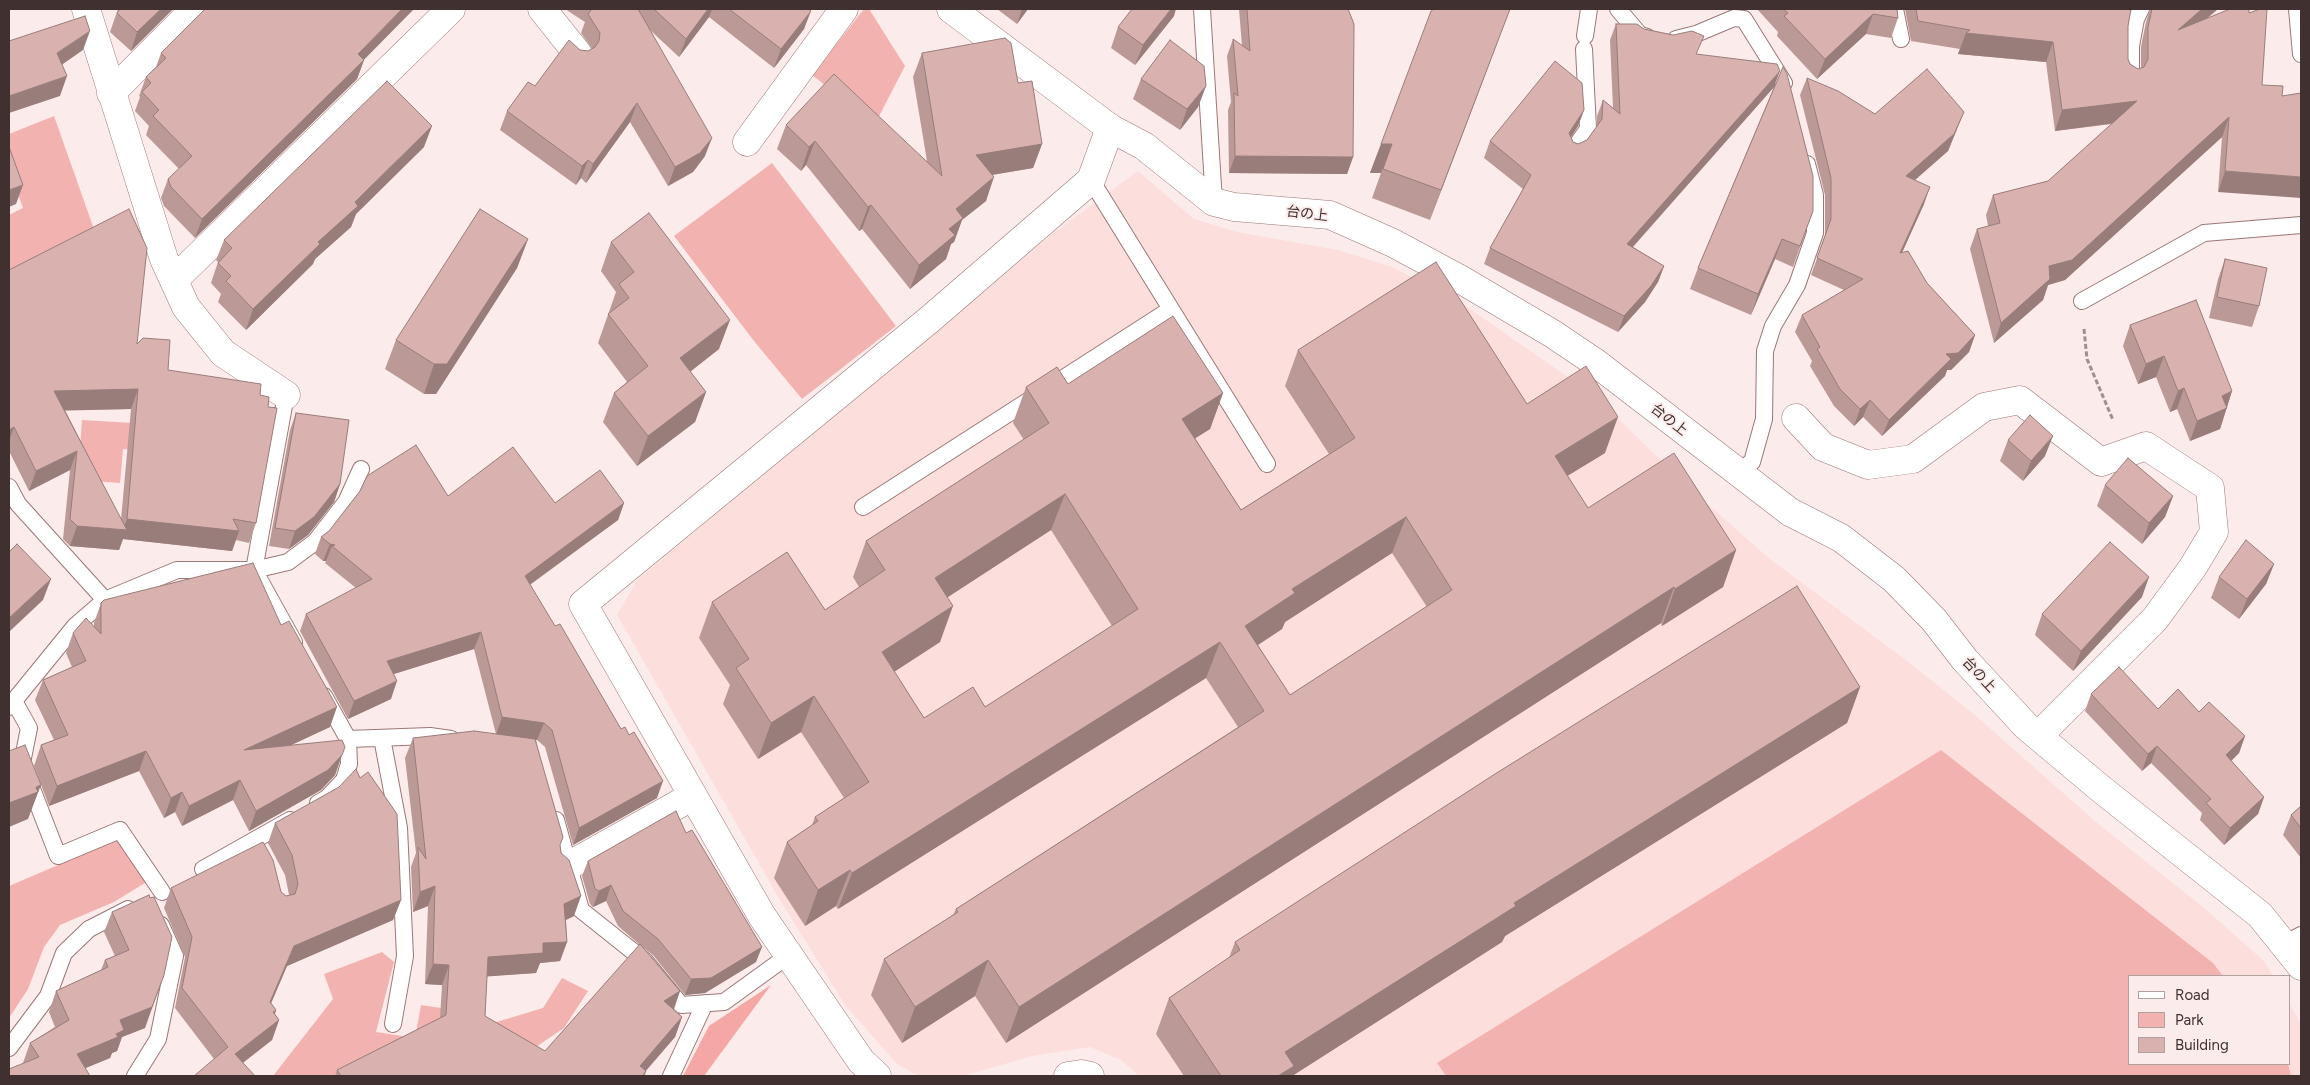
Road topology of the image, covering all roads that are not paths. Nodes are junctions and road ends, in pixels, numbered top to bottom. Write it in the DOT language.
graph roads {
  1 [pos="86,9"];
  2 [pos="195,9"];
  3 [pos="451,9"];
  4 [pos="542,9"];
  5 [pos="844,9"];
  6 [pos="951,9"];
  7 [pos="1202,9"];
  8 [pos="1589,9"];
  9 [pos="1618,9"];
  10 [pos="1895,9"];
  11 [pos="2141,9"];
  12 [pos="2297,9"];
  13 [pos="1901,40"];
  14 [pos="578,54"];
  15 [pos="2301,54"];
  16 [pos="2131,79"];
  17 [pos="111,93"];
  18 [pos="1791,99"];
  19 [pos="1110,128"];
  20 [pos="747,142"];
  21 [pos="1573,150"];
  22 [pos="1803,151"];
  23 [pos="1091,180"];
  24 [pos="1214,202"];
  25 [pos="2301,226"];
  26 [pos="174,280"];
  27 [pos="2082,301"];
  28 [pos="1171,309"];
  29 [pos="286,395"];
  30 [pos="1796,418"];
  31 [pos="1267,464"];
  32 [pos="361,469"];
  33 [pos="1736,472"];
  34 [pos="9,487"];
  35 [pos="863,507"];
  36 [pos="254,570"];
  37 [pos="105,600"];
  38 [pos="301,654"];
  39 [pos="315,680"];
  40 [pos="12,704"];
  41 [pos="2038,736"];
  42 [pos="382,738"];
  43 [pos="348,739"];
  44 [pos="469,741"];
  45 [pos="693,796"];
  46 [pos="551,804"];
  47 [pos="568,866"];
  48 [pos="203,869"];
  49 [pos="150,898"];
  50 [pos="2293,939"];
  51 [pos="789,955"];
  52 [pos="2301,966"];
  53 [pos="706,1003"];
  54 [pos="393,1024"];
  55 [pos="9,1048"];
  56 [pos="135,1076"];
  57 [pos="672,1076"];
  58 [pos="877,1076"];
  59 [pos="1068,1076"];
  60 [pos="1090,1076"];
  1 -- 17 [label="street"];
  2 -- 17 [label="street"];
  3 -- 26 [label="street"];
  4 -- 14 [label="street"];
  5 -- 20 [label="street"];
  6 -- 19 [label="street, 台の上"];
  7 -- 24 [label="lane"];
  8 -- 21 [label="lane"];
  9 -- 18 [label="lane"];
  10 -- 13 [label="lane"];
  11 -- 16 [label="lane"];
  12 -- 15 [label="lane"];
  17 -- 26 [label="street"];
  19 -- 23 [label="street"];
  19 -- 24 [label="street, 台の上"];
  22 -- 33 [label="lane"];
  23 -- 28 [label="lane"];
  23 -- 45 [label="street"];
  24 -- 33 [label="street, 台の上"];
  25 -- 27 [label="lane"];
  26 -- 29 [label="street"];
  28 -- 31 [label="lane"];
  28 -- 35 [label="lane"];
  29 -- 36 [label="lane"];
  30 -- 41 [label="street"];
  32 -- 36 [label="lane"];
  33 -- 41 [label="street, 台の上"];
  34 -- 37 [label="lane"];
  36 -- 37 [label="lane"];
  36 -- 38 [label="lane"];
  37 -- 40 [label="lane"];
  39 -- 43 [label="lane"];
  40 -- 49 [label="lane"];
  41 -- 50 [label="street, 台の上"];
  42 -- 43 [label="lane"];
  42 -- 44 [label="lane"];
  42 -- 54 [label="lane"];
  43 -- 48 [label="lane"];
  45 -- 47 [label="street"];
  45 -- 51 [label="street"];
  46 -- 47 [label="lane"];
  47 -- 53 [label="lane"];
  49 -- 55 [label="lane"];
  49 -- 56 [label="lane"];
  50 -- 52 [label="street, 台の上"];
  51 -- 53 [label="lane"];
  51 -- 58 [label="street"];
  53 -- 57 [label="lane"];
  59 -- 60 [label="street"];
}
